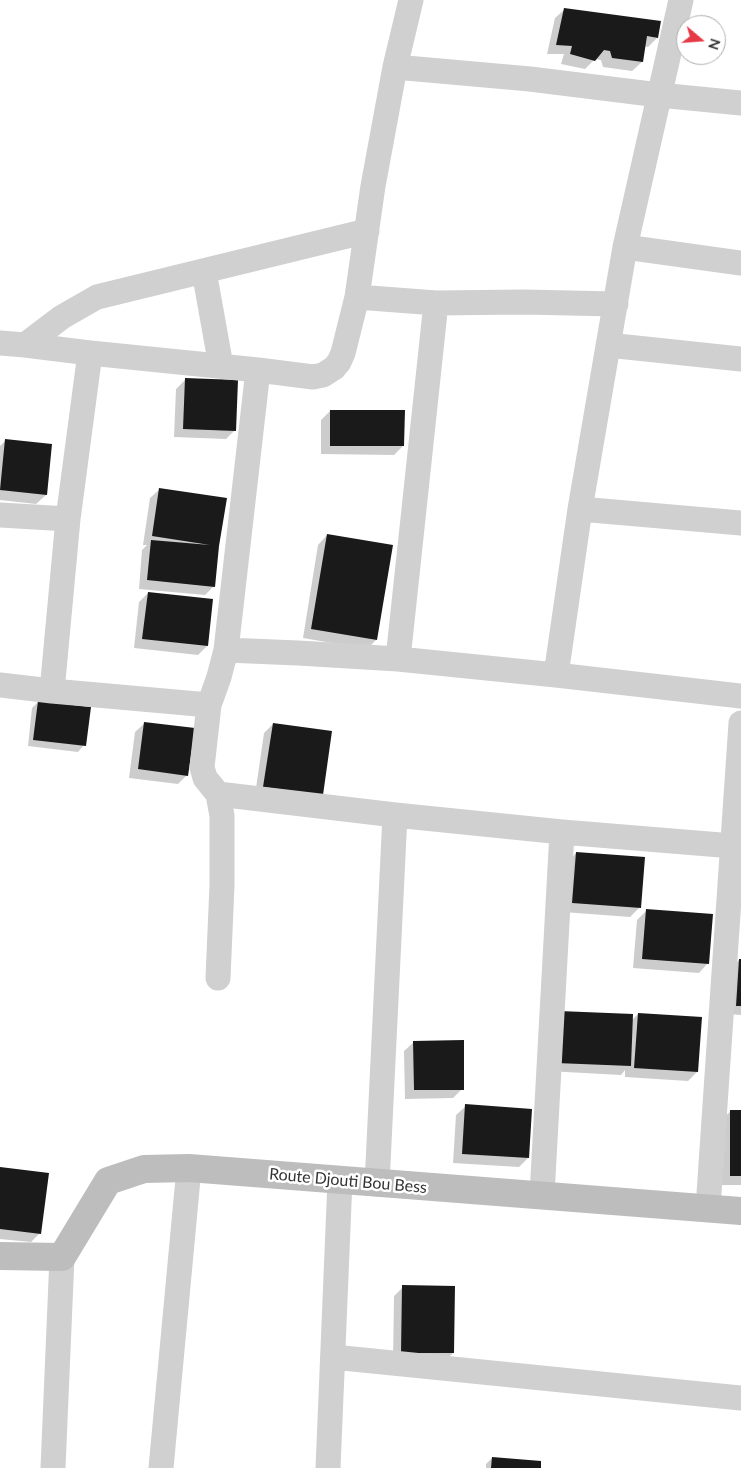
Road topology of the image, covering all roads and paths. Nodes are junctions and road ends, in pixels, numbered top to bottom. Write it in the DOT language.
graph roads {
  1 [pos="411,0"];
  2 [pos="681,0"];
  3 [pos="395,67"];
  4 [pos="659,95"];
  5 [pos="741,103"];
  6 [pos="366,231"];
  7 [pos="626,247"];
  8 [pos="741,263"];
  9 [pos="204,271"];
  10 [pos="357,297"];
  11 [pos="436,303"];
  12 [pos="616,304"];
  13 [pos="0,343"];
  14 [pos="25,345"];
  15 [pos="608,345"];
  16 [pos="90,353"];
  17 [pos="741,358"];
  18 [pos="221,366"];
  19 [pos="258,370"];
  20 [pos="580,509"];
  21 [pos="0,515"];
  22 [pos="68,519"];
  23 [pos="741,523"];
  24 [pos="226,650"];
  25 [pos="398,659"];
  26 [pos="556,675"];
  27 [pos="0,686"];
  28 [pos="52,691"];
  29 [pos="741,696"];
  30 [pos="209,705"];
  31 [pos="741,723"];
  32 [pos="218,794"];
  33 [pos="395,815"];
  34 [pos="562,832"];
  35 [pos="733,846"];
  36 [pos="218,978"];
  37 [pos="731,1023"];
  38 [pos="189,1168"];
  39 [pos="340,1180"];
  40 [pos="377,1184"];
  41 [pos="542,1195"];
  42 [pos="708,1208"];
  43 [pos="741,1211"];
  44 [pos="0,1256"];
  45 [pos="62,1257"];
  46 [pos="332,1357"];
  47 [pos="741,1398"];
  48 [pos="53,1468"];
  49 [pos="161,1468"];
  50 [pos="328,1468"];
  1 -- 3 [label="street"];
  2 -- 4 [label="street"];
  3 -- 4 [label="street"];
  3 -- 6 [label="street"];
  4 -- 5 [label="street"];
  4 -- 7 [label="street"];
  6 -- 9 [label="street"];
  6 -- 10 [label="street"];
  7 -- 8 [label="street"];
  7 -- 12 [label="street"];
  9 -- 14 [label="street"];
  9 -- 18 [label="street"];
  10 -- 11 [label="street"];
  10 -- 19 [label="street"];
  11 -- 12 [label="street"];
  11 -- 25 [label="street"];
  12 -- 15 [label="street"];
  13 -- 14 [label="street"];
  14 -- 16 [label="street"];
  15 -- 17 [label="street"];
  15 -- 20 [label="street"];
  16 -- 18 [label="street"];
  16 -- 22 [label="street"];
  18 -- 19 [label="street"];
  19 -- 24 [label="street"];
  20 -- 23 [label="street"];
  20 -- 26 [label="street"];
  21 -- 22 [label="street"];
  22 -- 28 [label="street"];
  24 -- 25 [label="street"];
  24 -- 30 [label="street"];
  25 -- 26 [label="street"];
  26 -- 29 [label="street"];
  27 -- 28 [label="street"];
  28 -- 30 [label="street"];
  30 -- 32 [label="street"];
  31 -- 35 [label="street"];
  32 -- 33 [label="street"];
  32 -- 36 [label="street"];
  33 -- 34 [label="street"];
  33 -- 40 [label="street"];
  34 -- 35 [label="street"];
  34 -- 41 [label="street"];
  35 -- 37 [label="street"];
  37 -- 42 [label="street"];
  38 -- 39 [label="main road, Route Djouti Bou Bess"];
  38 -- 45 [label="main road, Route Djouti Bou Bess"];
  38 -- 49 [label="street"];
  39 -- 40 [label="main road, Route Djouti Bou Bess"];
  39 -- 46 [label="street"];
  40 -- 41 [label="main road, Route Djouti Bou Bess"];
  41 -- 42 [label="main road, Route Djouti Bou Bess"];
  42 -- 43 [label="main road, Route Djouti Bou Bess"];
  44 -- 45 [label="main road"];
  45 -- 48 [label="street"];
  46 -- 47 [label="street"];
  46 -- 50 [label="street"];
}
